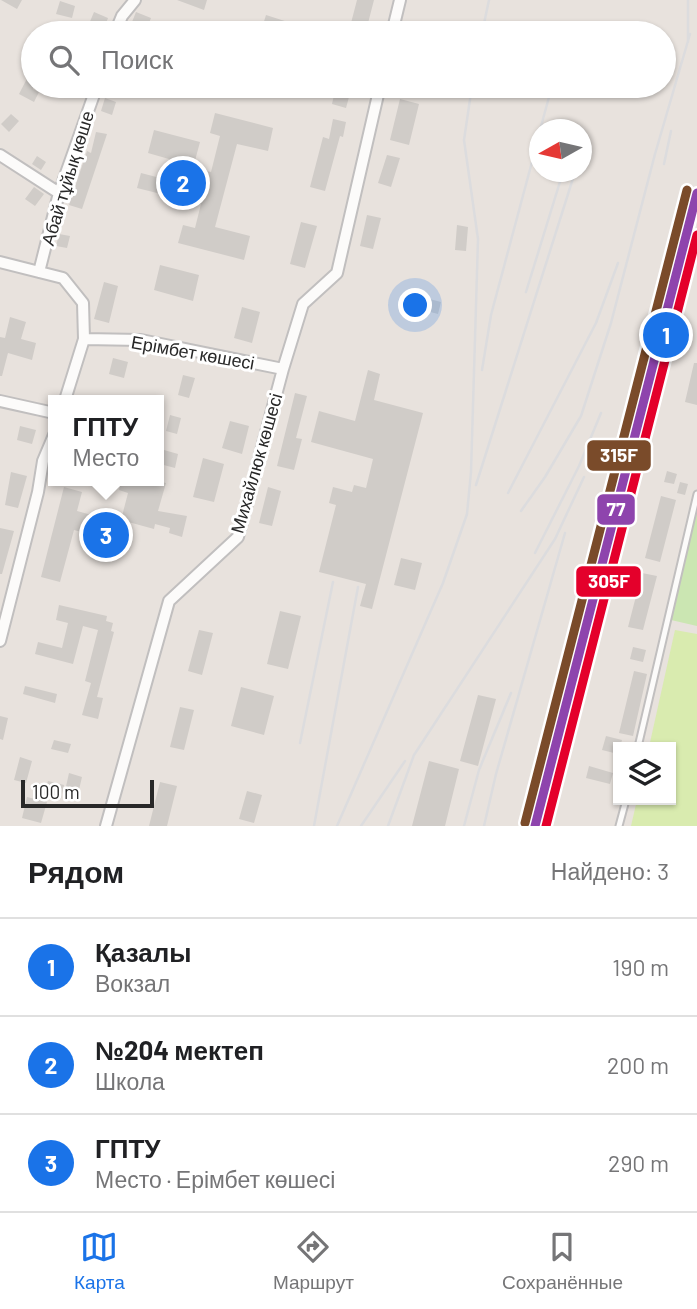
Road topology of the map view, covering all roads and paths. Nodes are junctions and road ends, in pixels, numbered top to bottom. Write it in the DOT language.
graph roads {
  1 [pos="135,0"];
  2 [pos="400,0"];
  3 [pos="119,21"];
  4 [pos="395,21"];
  5 [pos="93,98"];
  6 [pos="377,98"];
  7 [pos="0,155"];
  8 [pos="59,193"];
  9 [pos="0,262"];
  10 [pos="38,272"];
  11 [pos="84,339"];
  12 [pos="283,369"];
  13 [pos="67,395"];
  14 [pos="0,401"];
  15 [pos="48,412"];
  16 [pos="48,451"];
  17 [pos="697,494"];
  18 [pos="0,641"];
  19 [pos="639,742"];
  20 [pos="625,805"];
  21 [pos="106,826"];
  22 [pos="619,826"];
  1 -- 3 [label="street"];
  2 -- 4 [label="street"];
  5 -- 8 [label="street, Абай тұйық көше"];
  6 -- 12 [label="street, Михайлюк көшесі"];
  7 -- 8 [label="street"];
  8 -- 10 [label="street, Абай тұйық көше"];
  9 -- 10 [label="street"];
  10 -- 11 [label="street"];
  11 -- 12 [label="street, Ерімбет көшесі"];
  11 -- 13 [label="street"];
  12 -- 21 [label="street, Михайлюк көшесі"];
  14 -- 15 [label="street"];
  16 -- 18 [label="street"];
  17 -- 19 [label="lane"];
  20 -- 22 [label="lane"];
}
